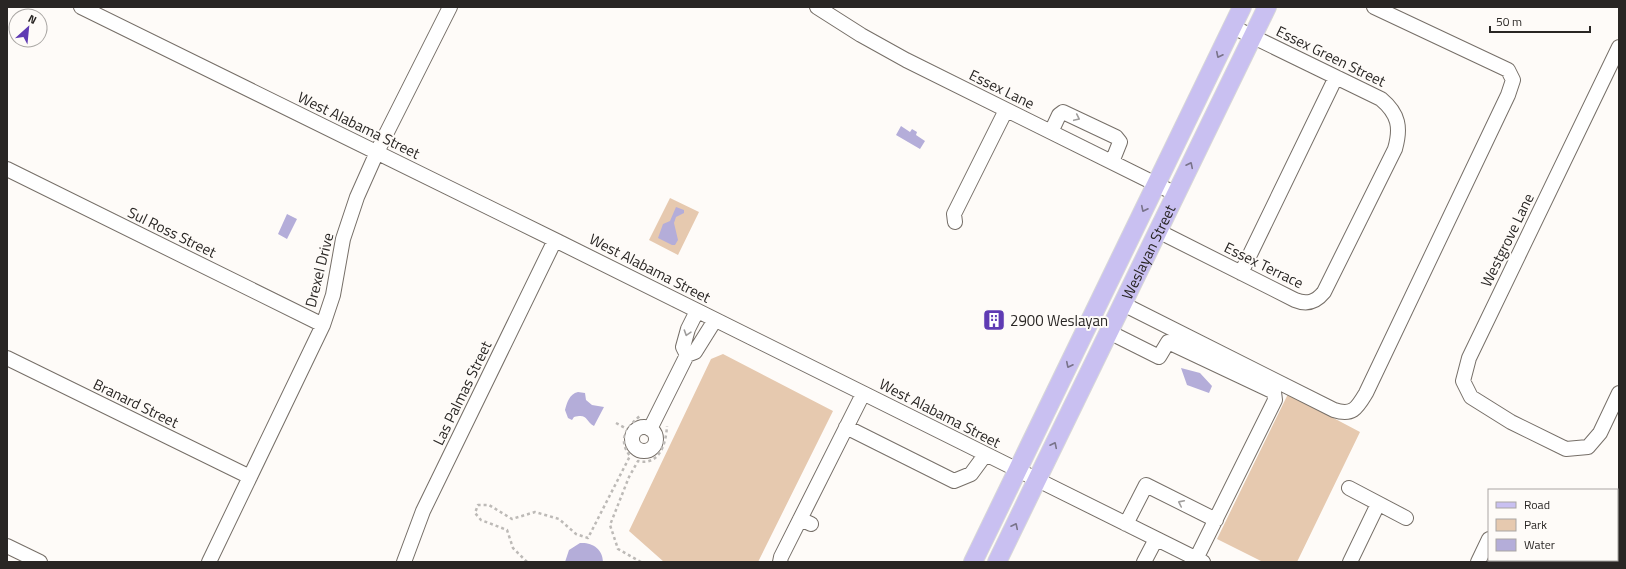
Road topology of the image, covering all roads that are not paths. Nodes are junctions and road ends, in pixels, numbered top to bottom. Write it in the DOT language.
graph roads {
  1 [pos="81,7"];
  2 [pos="450,7"];
  3 [pos="817,7"];
  4 [pos="1242,7"];
  5 [pos="1267,7"];
  6 [pos="1374,7"];
  7 [pos="1233,27"];
  8 [pos="1253,36"];
  9 [pos="1619,47"];
  10 [pos="1336,77"];
  11 [pos="1006,110"];
  12 [pos="1052,132"];
  13 [pos="377,152"];
  14 [pos="1112,162"];
  15 [pos="7,169"];
  16 [pos="1157,184"];
  17 [pos="1176,194"];
  18 [pos="955,222"];
  19 [pos="1158,231"];
  20 [pos="555,240"];
  21 [pos="1350,240"];
  22 [pos="1240,273"];
  23 [pos="1123,304"];
  24 [pos="697,311"];
  25 [pos="715,320"];
  26 [pos="323,325"];
  27 [pos="1086,330"];
  28 [pos="1107,336"];
  29 [pos="687,355"];
  30 [pos="7,358"];
  31 [pos="863,394"];
  32 [pos="1619,394"];
  33 [pos="846,427"];
  34 [pos="650,429"];
  35 [pos="985,455"];
  36 [pos="1018,471"];
  37 [pos="250,477"];
  38 [pos="1037,481"];
  39 [pos="1349,488"];
  40 [pos="1378,504"];
  41 [pos="1406,518"];
  42 [pos="1216,520"];
  43 [pos="1126,524"];
  44 [pos="1156,539"];
  45 [pos="1488,540"];
  46 [pos="7,546"];
  47 [pos="1199,560"];
  48 [pos="782,561"];
  49 [pos="40,562"];
  50 [pos="209,562"];
  51 [pos="404,562"];
  52 [pos="973,562"];
  53 [pos="997,562"];
  54 [pos="1144,562"];
  55 [pos="1350,562"];
  56 [pos="1478,562"];
  1 -- 13 [label="street, West Alabama Street"];
  2 -- 13 [label="street, Drexel Drive"];
  3 -- 11 [label="street, Essex Lane"];
  4 -- 7 [label="main road, Weslayan Street"];
  5 -- 8 [label="main road, Weslayan Street"];
  6 -- 23 [label="street"];
  7 -- 8 [label="street, Essex Green Street"];
  7 -- 16 [label="main road, Weslayan Street, one-way"];
  8 -- 10 [label="street, Essex Green Street"];
  17 -- 8 [label="main road, Weslayan Street, one-way"];
  9 -- 32 [label="street, Westgrove Lane"];
  10 -- 21 [label="street, Essex Green Street"];
  10 -- 22 [label="street"];
  11 -- 12 [label="street, Essex Lane"];
  11 -- 18 [label="street"];
  12 -- 14 [label="street, Essex Lane"];
  12 -- 14 [label="street, one-way"];
  13 -- 20 [label="street, West Alabama Street"];
  13 -- 26 [label="street, Drexel Drive"];
  14 -- 16 [label="street, Essex Lane"];
  15 -- 26 [label="street, Sul Ross Street"];
  16 -- 17 [label="street, Essex Lane"];
  16 -- 27 [label="main road, Weslayan Street, one-way"];
  17 -- 19 [label="main road, Weslayan Street"];
  19 -- 22 [label="street, Essex Terrace"];
  19 -- 23 [label="main road, Weslayan Street"];
  20 -- 24 [label="street, West Alabama Street"];
  20 -- 51 [label="street, Las Palmas Street"];
  21 -- 22 [label="street, Essex Terrace"];
  23 -- 28 [label="main road, Weslayan Street"];
  24 -- 25 [label="street, West Alabama Street"];
  24 -- 29 [label="street, one-way"];
  25 -- 29 [label="street"];
  25 -- 31 [label="street, West Alabama Street"];
  26 -- 37 [label="street, Drexel Drive"];
  27 -- 28 [label="street"];
  27 -- 36 [label="main road, Weslayan Street, one-way"];
  38 -- 28 [label="main road, Weslayan Street, one-way"];
  28 -- 42 [label="street"];
  29 -- 34 [label="street"];
  30 -- 37 [label="street, Branard Street"];
  31 -- 33 [label="street"];
  31 -- 35 [label="street, West Alabama Street"];
  33 -- 35 [label="street"];
  33 -- 48 [label="street"];
  35 -- 36 [label="street, West Alabama Street"];
  36 -- 38 [label="street, West Alabama Street"];
  36 -- 52 [label="main road, Weslayan Street"];
  37 -- 50 [label="street, Drexel Drive"];
  38 -- 43 [label="street, West Alabama Street"];
  53 -- 38 [label="main road, Weslayan Street, one-way"];
  39 -- 40 [label="street"];
  40 -- 41 [label="street"];
  40 -- 55 [label="street"];
  42 -- 43 [label="street, one-way"];
  42 -- 47 [label="street"];
  43 -- 44 [label="street, West Alabama Street"];
  44 -- 47 [label="street, West Alabama Street"];
  44 -- 54 [label="street"];
  45 -- 56 [label="street"];
  46 -- 49 [label="street"];
}
